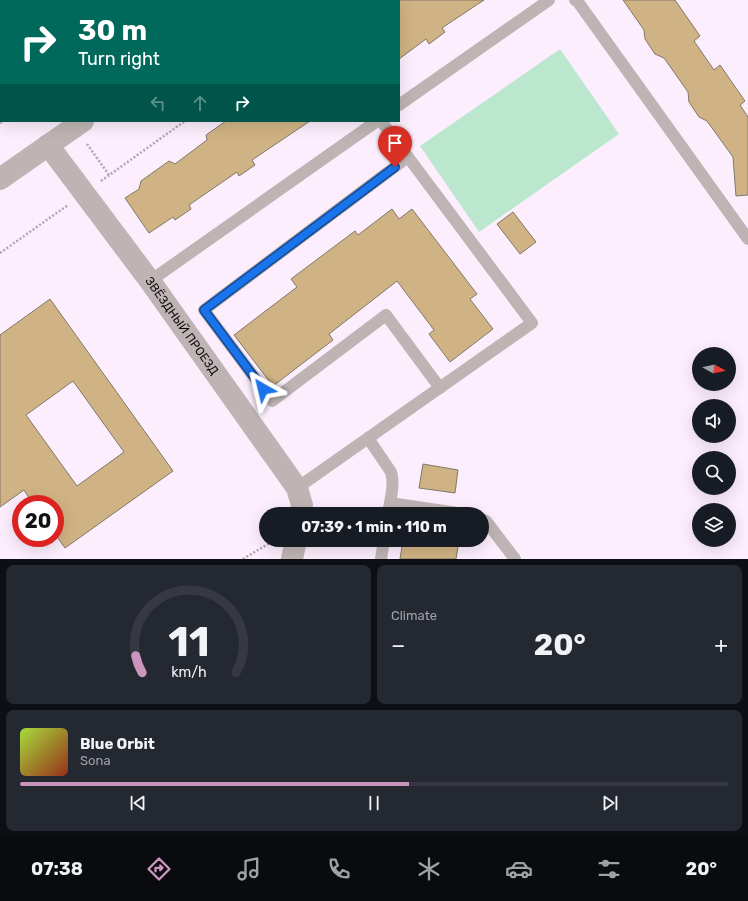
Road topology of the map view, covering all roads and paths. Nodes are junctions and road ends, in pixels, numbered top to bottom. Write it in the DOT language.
graph roads {
  1 [pos="548,0"];
  2 [pos="575,0"];
  3 [pos="400,104"];
  4 [pos="184,122"];
  5 [pos="376,122"];
  6 [pos="382,122"];
  7 [pos="79,124"];
  8 [pos="48,146"];
  9 [pos="408,157"];
  10 [pos="110,175"];
  11 [pos="0,179"];
  12 [pos="84,194"];
  13 [pos="748,239"];
  14 [pos="0,253"];
  15 [pos="150,281"];
  16 [pos="440,388"];
  17 [pos="368,438"];
  18 [pos="297,488"];
  19 [pos="302,507"];
  20 [pos="389,507"];
  21 [pos="489,525"];
  22 [pos="264,547"];
  23 [pos="295,547"];
  24 [pos="383,547"];
  25 [pos="243,559"];
  26 [pos="292,559"];
  27 [pos="381,559"];
  28 [pos="515,559"];
  1 -- 3 [label="lane"];
  2 -- 13 [label="lane"];
  4 -- 10 [label="path"];
  5 -- 15 [label="lane"];
  6 -- 9 [label="lane"];
  7 -- 8 [label="street"];
  7 -- 10 [label="path"];
  8 -- 11 [label="street"];
  8 -- 12 [label="street, ЗВЁЗДНЫЙ ПРОЕЗД"];
  9 -- 16 [label="lane"];
  9 -- 16 [label="lane"];
  10 -- 12 [label="path"];
  12 -- 14 [label="path"];
  12 -- 15 [label="street, ЗВЁЗДНЫЙ ПРОЕЗД"];
  15 -- 18 [label="street, ЗВЁЗДНЫЙ ПРОЕЗД"];
  16 -- 17 [label="lane"];
  17 -- 18 [label="lane"];
  17 -- 20 [label="lane"];
  18 -- 19 [label="street, ЗВЁЗДНЫЙ ПРОЕЗД"];
  21 -- 28 [label="lane"];
  22 -- 25 [label="path"];
  23 -- 26 [label="street"];
  24 -- 27 [label="lane"];
}
